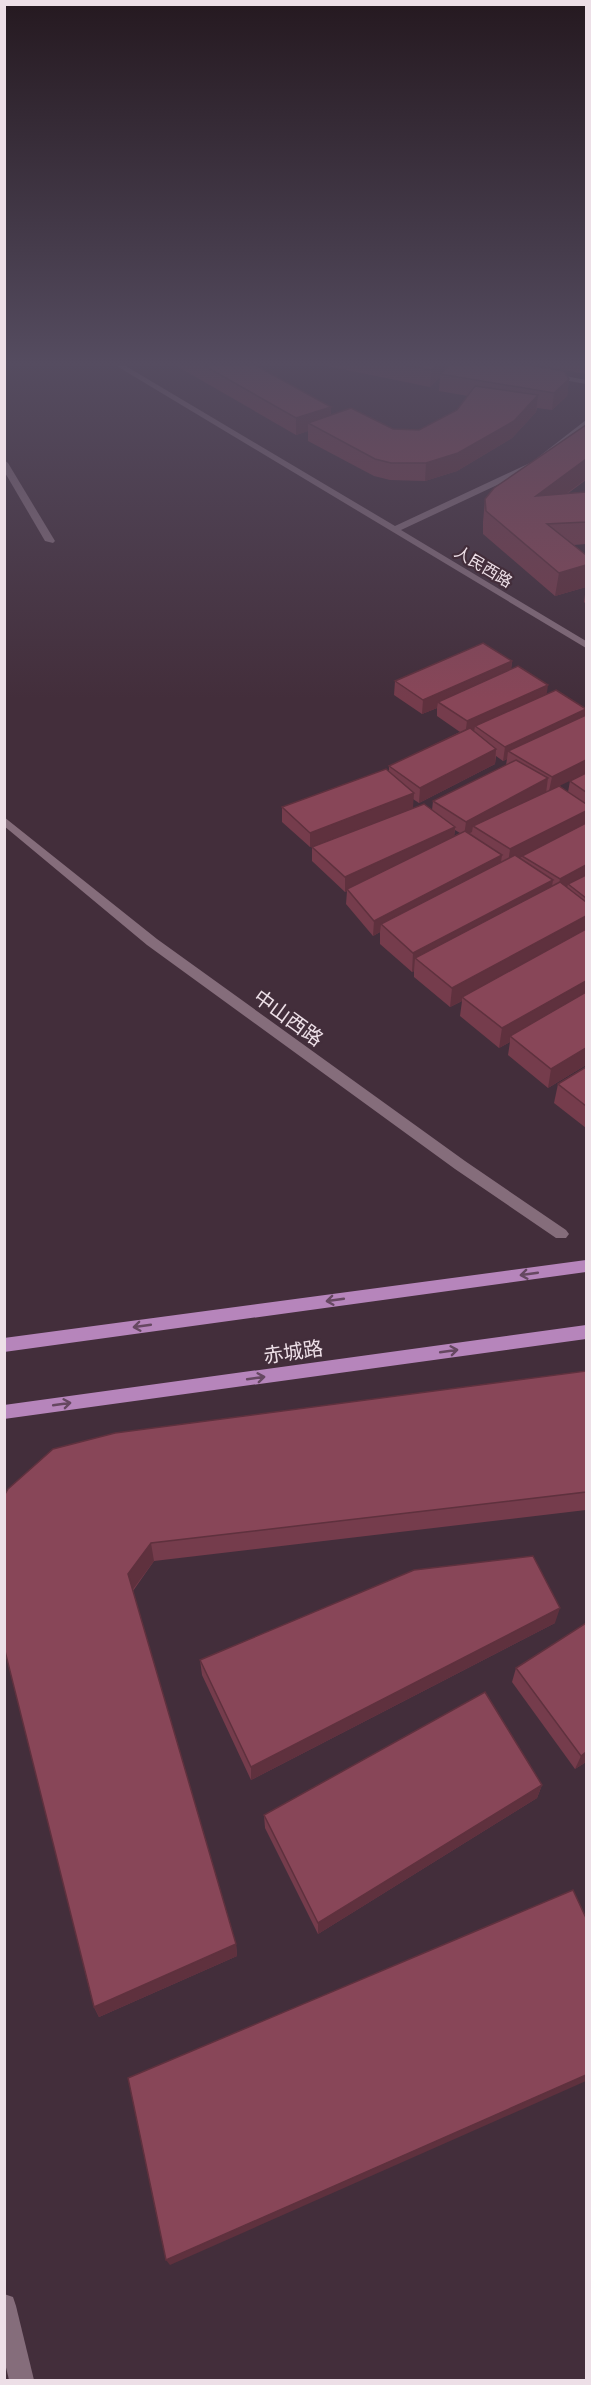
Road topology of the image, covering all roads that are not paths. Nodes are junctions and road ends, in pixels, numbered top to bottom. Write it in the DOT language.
graph roads {
  1 [pos="11,476"];
  2 [pos="304,476"];
  3 [pos="509,476"];
  4 [pos="394,530"];
  5 [pos="50,541"];
  6 [pos="586,645"];
  7 [pos="4,820"];
  8 [pos="561,1234"];
  9 [pos="586,1266"];
  10 [pos="586,1332"];
  11 [pos="4,1345"];
  12 [pos="4,1412"];
  13 [pos="4,2306"];
  14 [pos="22,2380"];
  1 -- 5 [label="main road"];
  2 -- 4 [label="main road, 人民西路"];
  3 -- 4 [label="main road"];
  4 -- 6 [label="main road, 人民西路"];
  7 -- 8 [label="main road, 中山西路"];
  9 -- 11 [label="main road, one-way"];
  12 -- 10 [label="main road, 赤城路, one-way"];
  13 -- 14 [label="main road"];
}
